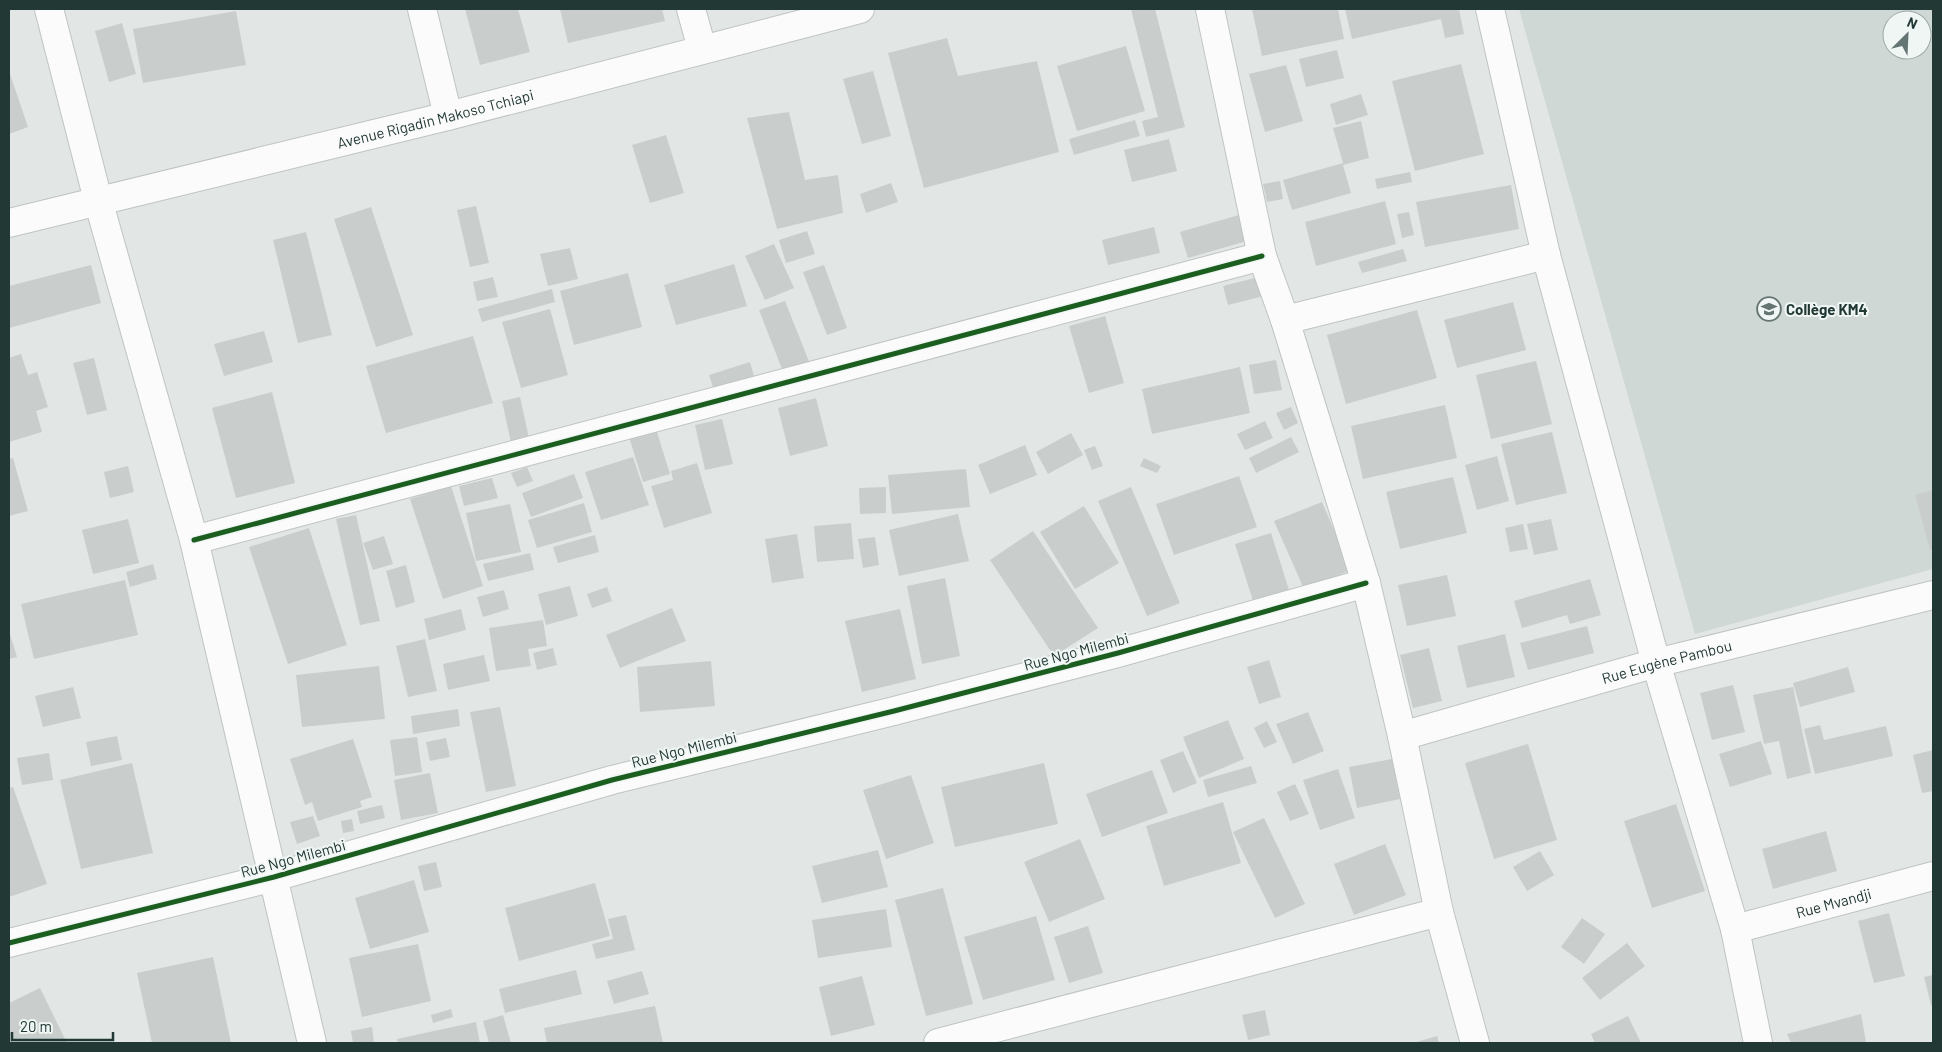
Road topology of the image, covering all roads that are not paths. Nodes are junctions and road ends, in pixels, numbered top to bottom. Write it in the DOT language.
graph roads {
  1 [pos="49,9"];
  2 [pos="422,9"];
  3 [pos="691,9"];
  4 [pos="860,9"];
  5 [pos="1210,9"];
  6 [pos="1490,9"];
  7 [pos="702,49"];
  8 [pos="448,116"];
  9 [pos="98,200"];
  10 [pos="9,223"];
  11 [pos="1546,255"];
  12 [pos="1262,256"];
  13 [pos="1285,320"];
  14 [pos="194,540"];
  15 [pos="1366,583"];
  16 [pos="1933,595"];
  17 [pos="1656,663"];
  18 [pos="1402,736"];
  19 [pos="1933,876"];
  20 [pos="274,877"];
  21 [pos="1439,912"];
  22 [pos="1735,929"];
  23 [pos="9,943"];
  24 [pos="312,1043"];
  25 [pos="938,1043"];
  26 [pos="1475,1043"];
  27 [pos="1758,1043"];
  1 -- 9 [label="street"];
  2 -- 8 [label="street"];
  3 -- 7 [label="street"];
  4 -- 7 [label="street, Avenue Rigadin Makoso Tchiapi"];
  5 -- 12 [label="street"];
  6 -- 11 [label="street"];
  7 -- 8 [label="street, Avenue Rigadin Makoso Tchiapi"];
  8 -- 9 [label="street, Avenue Rigadin Makoso Tchiapi"];
  9 -- 10 [label="street, Avenue Rigadin Makoso Tchiapi"];
  9 -- 14 [label="street"];
  11 -- 13 [label="street"];
  11 -- 17 [label="street"];
  12 -- 13 [label="street"];
  12 -- 14 [label="street"];
  13 -- 15 [label="street"];
  14 -- 20 [label="street"];
  15 -- 18 [label="street"];
  15 -- 20 [label="street, Rue Ngo Milembi"];
  16 -- 17 [label="street, Rue Eugène Pambou"];
  17 -- 18 [label="street, Rue Eugène Pambou"];
  17 -- 22 [label="street"];
  18 -- 21 [label="street"];
  19 -- 22 [label="street, Rue Mvandji"];
  20 -- 23 [label="street, Rue Ngo Milembi"];
  20 -- 24 [label="street"];
  21 -- 25 [label="street"];
  21 -- 26 [label="street"];
  22 -- 27 [label="street"];
}
